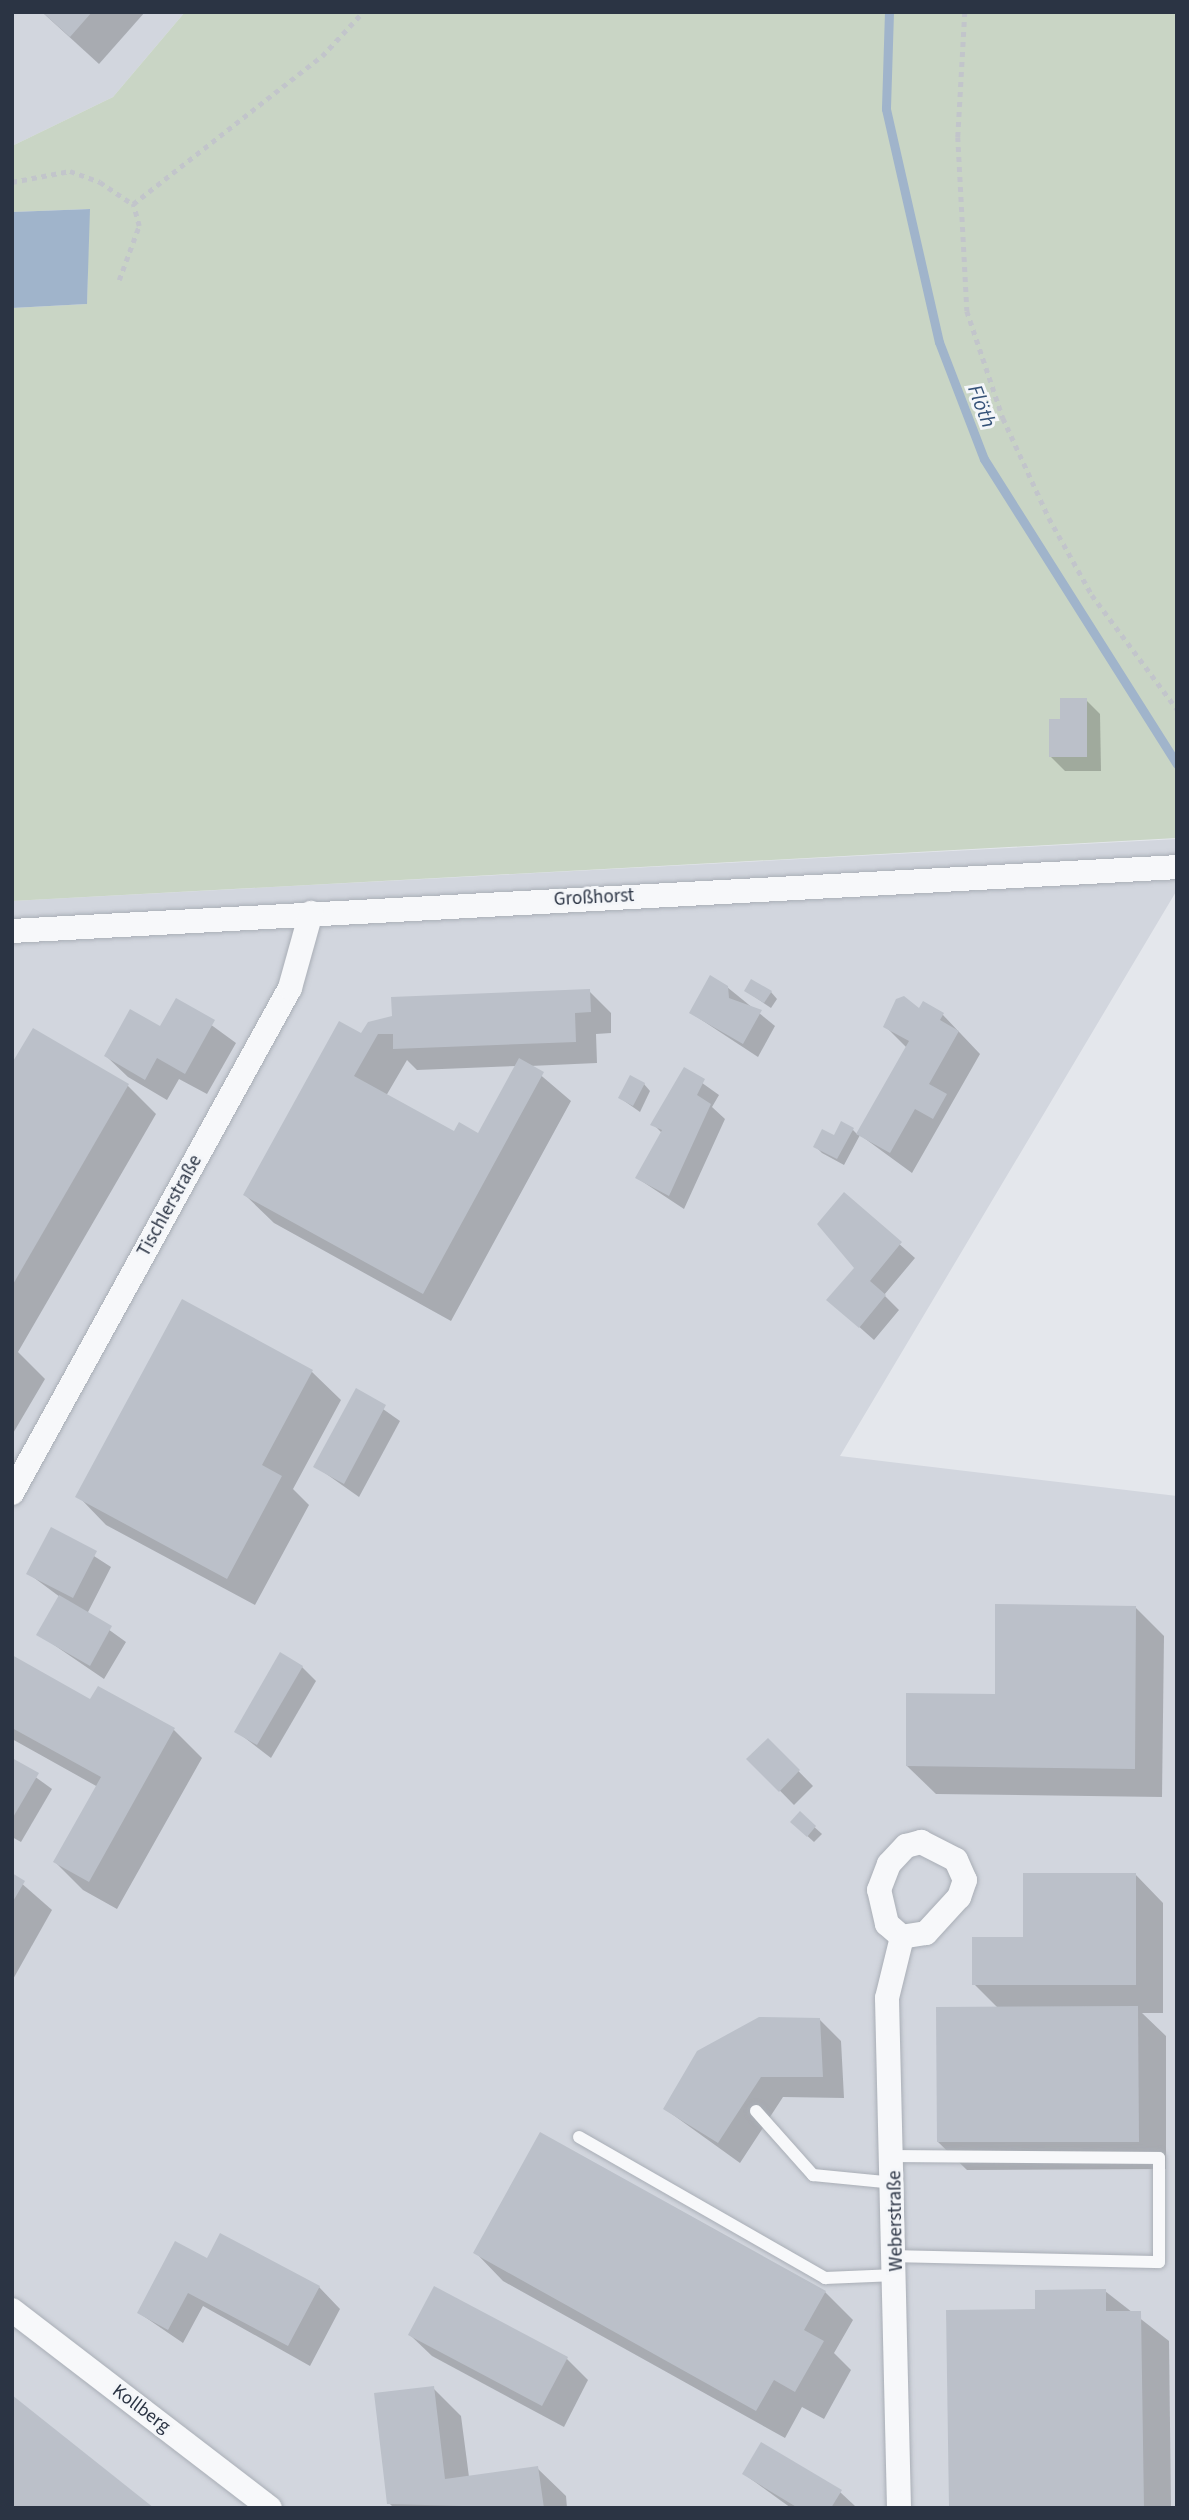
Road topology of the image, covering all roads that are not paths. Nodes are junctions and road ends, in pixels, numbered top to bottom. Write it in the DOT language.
graph roads {
  1 [pos="1177,867"];
  2 [pos="311,913"];
  3 [pos="12,931"];
  4 [pos="12,1493"];
  5 [pos="902,1937"];
  6 [pos="756,2111"];
  7 [pos="579,2137"];
  8 [pos="895,2156"];
  9 [pos="895,2183"];
  10 [pos="896,2266"];
  11 [pos="12,2310"];
  12 [pos="270,2508"];
  13 [pos="899,2508"];
  1 -- 2 [label="street, Großhorst"];
  2 -- 3 [label="street, Großhorst"];
  2 -- 4 [label="street, Tischlerstraße"];
  5 -- 8 [label="street, Weberstraße"];
  6 -- 9 [label="lane"];
  7 -- 10 [label="lane"];
  8 -- 9 [label="street, Weberstraße"];
  8 -- 10 [label="lane"];
  9 -- 10 [label="street, Weberstraße"];
  10 -- 13 [label="street, Weberstraße"];
  11 -- 12 [label="street, Kollberg"];
}
